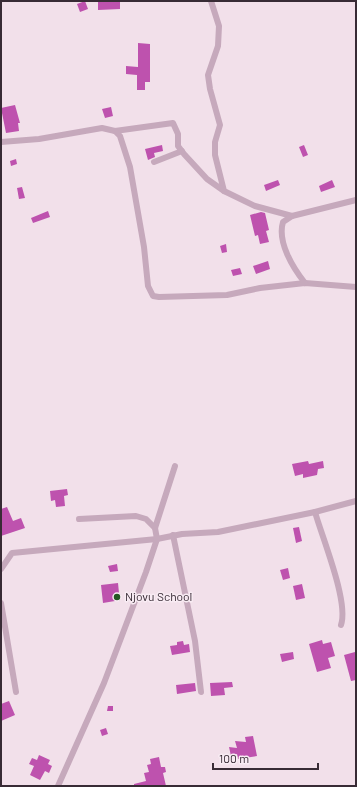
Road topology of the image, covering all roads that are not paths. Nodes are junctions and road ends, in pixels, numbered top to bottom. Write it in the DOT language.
graph roads {
  1 [pos="211,1"];
  2 [pos="115,131"];
  3 [pos="1,142"];
  4 [pos="182,151"];
  5 [pos="154,162"];
  6 [pos="224,191"];
  7 [pos="356,200"];
  8 [pos="292,216"];
  9 [pos="305,283"];
  10 [pos="356,287"];
  11 [pos="175,466"];
  12 [pos="356,501"];
  13 [pos="315,512"];
  14 [pos="79,519"];
  15 [pos="155,528"];
  16 [pos="173,535"];
  17 [pos="157,539"];
  18 [pos="1,569"];
  19 [pos="1,603"];
  20 [pos="341,625"];
  21 [pos="16,692"];
  22 [pos="201,692"];
  23 [pos="58,786"];
  1 -- 6 [label="street"];
  2 -- 3 [label="street"];
  2 -- 4 [label="street"];
  2 -- 9 [label="street"];
  4 -- 5 [label="street"];
  4 -- 6 [label="street"];
  6 -- 8 [label="street"];
  7 -- 8 [label="street"];
  8 -- 9 [label="street"];
  9 -- 10 [label="street"];
  11 -- 15 [label="street"];
  12 -- 13 [label="street"];
  13 -- 16 [label="street"];
  13 -- 20 [label="street"];
  14 -- 15 [label="street"];
  15 -- 17 [label="street"];
  16 -- 17 [label="street"];
  16 -- 22 [label="street"];
  17 -- 18 [label="street"];
  17 -- 23 [label="street"];
  19 -- 21 [label="street"];
}
